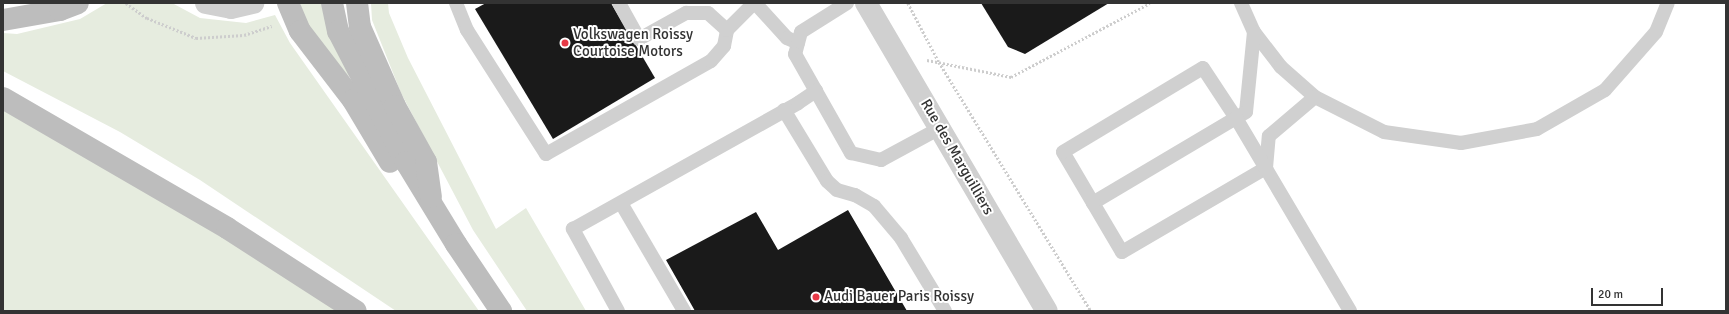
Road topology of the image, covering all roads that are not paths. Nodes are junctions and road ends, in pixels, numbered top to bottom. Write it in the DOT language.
graph roads {
  1 [pos="43,3"];
  2 [pos="78,3"];
  3 [pos="206,3"];
  4 [pos="254,3"];
  5 [pos="288,3"];
  6 [pos="332,3"];
  7 [pos="357,3"];
  8 [pos="456,3"];
  9 [pos="619,3"];
  10 [pos="755,3"];
  11 [pos="847,3"];
  12 [pos="866,3"];
  13 [pos="1240,3"];
  14 [pos="1668,3"];
  15 [pos="3,20"];
  16 [pos="727,30"];
  17 [pos="1254,32"];
  18 [pos="798,43"];
  19 [pos="816,91"];
  20 [pos="1315,97"];
  21 [pos="3,98"];
  22 [pos="784,110"];
  23 [pos="1236,118"];
  24 [pos="940,128"];
  25 [pos="1266,168"];
  26 [pos="621,203"];
  27 [pos="1093,204"];
  28 [pos="433,208"];
  29 [pos="356,311"];
  30 [pos="501,311"];
  31 [pos="618,311"];
  32 [pos="684,311"];
  33 [pos="945,311"];
  34 [pos="1047,311"];
  35 [pos="1350,311"];
  1 -- 15 [label="main road"];
  2 -- 15 [label="main road"];
  3 -- 4 [label="street"];
  5 -- 28 [label="main road"];
  6 -- 28 [label="main road"];
  7 -- 28 [label="main road"];
  8 -- 16 [label="lane"];
  9 -- 16 [label="lane"];
  10 -- 16 [label="lane"];
  10 -- 18 [label="lane"];
  11 -- 18 [label="lane"];
  12 -- 24 [label="street, Rue des Marguilliers"];
  13 -- 17 [label="lane"];
  14 -- 20 [label="lane"];
  17 -- 20 [label="lane"];
  17 -- 23 [label="lane"];
  18 -- 19 [label="lane"];
  19 -- 22 [label="lane"];
  19 -- 24 [label="lane"];
  20 -- 25 [label="lane"];
  21 -- 29 [label="main road"];
  22 -- 26 [label="lane"];
  22 -- 33 [label="lane"];
  23 -- 25 [label="lane"];
  23 -- 27 [label="lane"];
  23 -- 27 [label="lane"];
  24 -- 34 [label="street, Rue des Marguilliers"];
  25 -- 27 [label="lane"];
  25 -- 35 [label="lane"];
  26 -- 31 [label="lane"];
  26 -- 32 [label="lane"];
  28 -- 30 [label="main road"];
}
